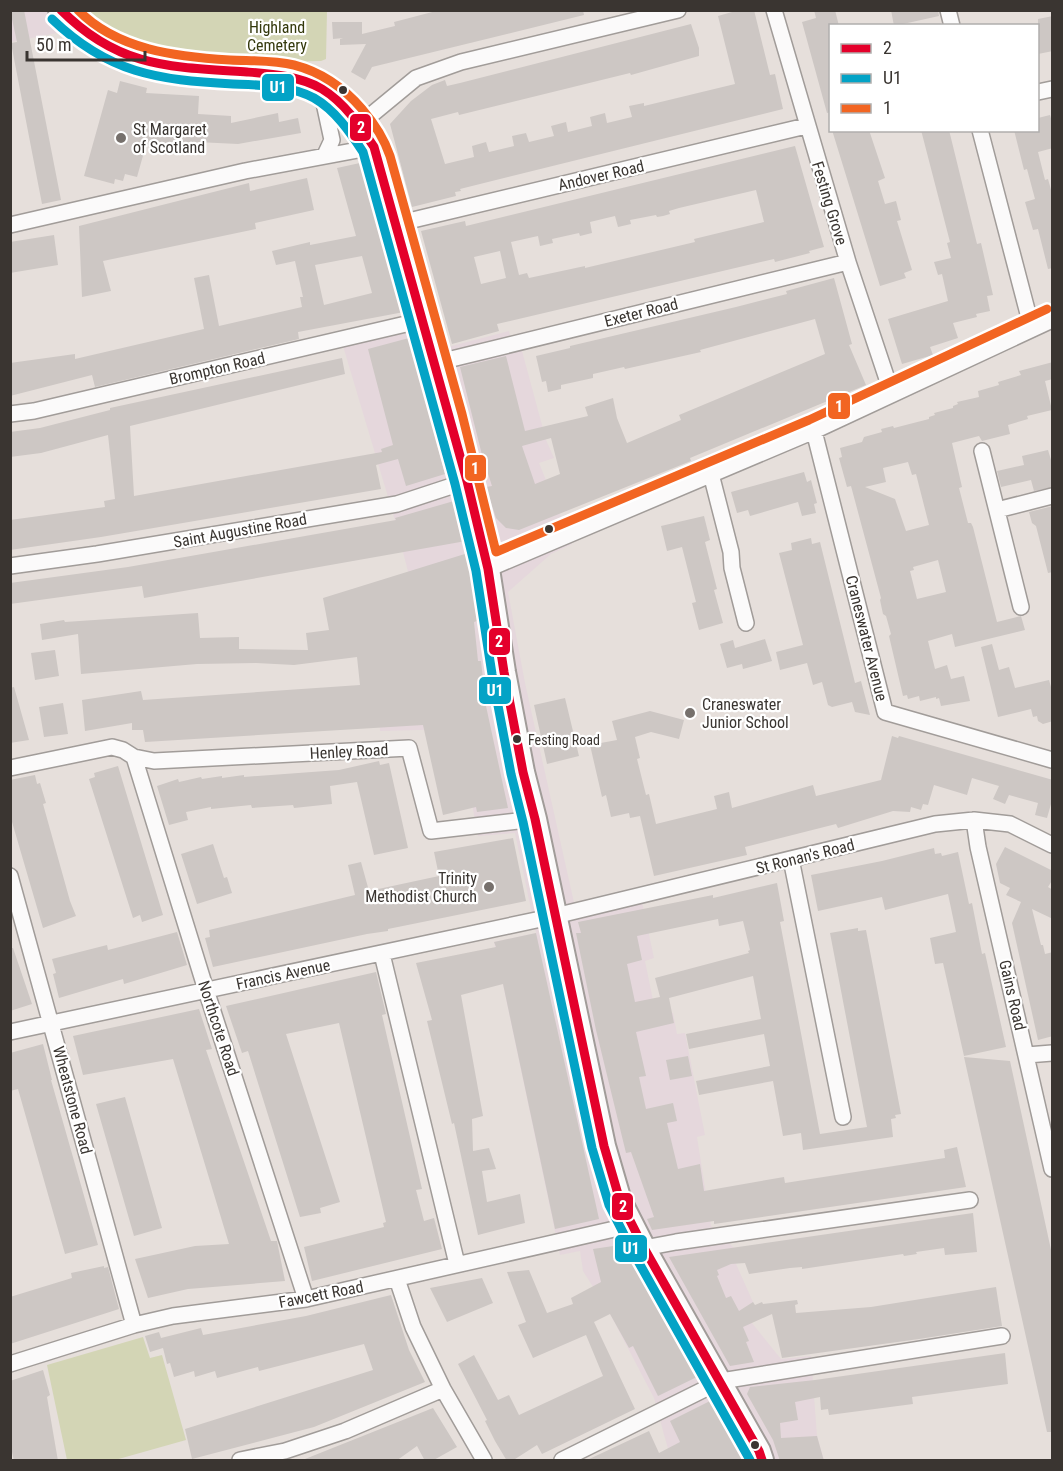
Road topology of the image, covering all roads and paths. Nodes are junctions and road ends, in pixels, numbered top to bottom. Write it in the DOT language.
graph roads {
  1 [pos="60,10"];
  2 [pos="678,10"];
  3 [pos="774,10"];
  4 [pos="321,88"];
  5 [pos="359,125"];
  6 [pos="806,126"];
  7 [pos="981,132"];
  8 [pos="374,147"];
  9 [pos="325,155"];
  10 [pos="396,224"];
  11 [pos="10,225"];
  12 [pos="848,262"];
  13 [pos="423,320"];
  14 [pos="1053,320"];
  15 [pos="1032,330"];
  16 [pos="435,363"];
  17 [pos="892,394"];
  18 [pos="10,414"];
  19 [pos="814,430"];
  20 [pos="982,450"];
  21 [pos="711,474"];
  22 [pos="467,481"];
  23 [pos="1053,496"];
  24 [pos="997,510"];
  25 [pos="10,566"];
  26 [pos="488,569"];
  27 [pos="1021,607"];
  28 [pos="746,623"];
  29 [pos="134,757"];
  30 [pos="1053,760"];
  31 [pos="10,768"];
  32 [pos="535,819"];
  33 [pos="974,820"];
  34 [pos="1053,845"];
  35 [pos="791,859"];
  36 [pos="10,876"];
  37 [pos="555,916"];
  38 [pos="382,954"];
  39 [pos="206,990"];
  40 [pos="52,1023"];
  41 [pos="10,1032"];
  42 [pos="1053,1053"];
  43 [pos="1028,1055"];
  44 [pos="843,1117"];
  45 [pos="1053,1169"];
  46 [pos="970,1200"];
  47 [pos="632,1225"];
  48 [pos="644,1248"];
  49 [pos="457,1264"];
  50 [pos="397,1279"];
  51 [pos="306,1299"];
  52 [pos="134,1325"];
  53 [pos="1002,1336"];
  54 [pos="10,1364"];
  55 [pos="721,1381"];
  56 [pos="443,1389"];
  57 [pos="240,1461"];
  58 [pos="484,1461"];
  59 [pos="562,1461"];
  60 [pos="762,1461"];
  1 -- 4 [label="main road"];
  2 -- 5 [label="street"];
  3 -- 6 [label="street, Festing Grove"];
  4 -- 5 [label="main road"];
  4 -- 9 [label="street"];
  5 -- 8 [label="main road"];
  6 -- 10 [label="street, Andover Road"];
  6 -- 12 [label="street, Festing Grove"];
  7 -- 15 [label="street"];
  8 -- 9 [label="street"];
  8 -- 10 [label="main road"];
  9 -- 11 [label="street"];
  10 -- 13 [label="main road"];
  12 -- 16 [label="street, Exeter Road"];
  12 -- 17 [label="street, Festing Grove"];
  13 -- 16 [label="main road"];
  13 -- 18 [label="street, Brompton Road"];
  14 -- 15 [label="street"];
  15 -- 17 [label="street"];
  16 -- 22 [label="main road"];
  17 -- 19 [label="street"];
  19 -- 21 [label="street"];
  19 -- 30 [label="street, Craneswater Avenue"];
  20 -- 24 [label="street"];
  21 -- 26 [label="street"];
  21 -- 28 [label="street"];
  22 -- 25 [label="street, Saint Augustine Road"];
  22 -- 26 [label="main road"];
  23 -- 24 [label="street"];
  24 -- 27 [label="street"];
  26 -- 32 [label="main road"];
  29 -- 31 [label="street"];
  29 -- 32 [label="street, Henley Road"];
  29 -- 39 [label="street, Northcote Road"];
  32 -- 37 [label="main road"];
  33 -- 34 [label="street, St Ronan's Road"];
  33 -- 35 [label="street, St Ronan's Road"];
  33 -- 43 [label="street, Gains Road"];
  35 -- 37 [label="street, St Ronan's Road"];
  35 -- 44 [label="street"];
  36 -- 40 [label="street, Wheatstone Road"];
  37 -- 38 [label="street, Francis Avenue"];
  37 -- 47 [label="main road"];
  38 -- 39 [label="street, Francis Avenue"];
  38 -- 49 [label="street"];
  39 -- 40 [label="street, Francis Avenue"];
  39 -- 51 [label="street, Northcote Road"];
  40 -- 41 [label="street, Francis Avenue"];
  40 -- 52 [label="street, Wheatstone Road"];
  42 -- 43 [label="street"];
  43 -- 45 [label="street, Gains Road"];
  46 -- 48 [label="street"];
  47 -- 48 [label="main road"];
  47 -- 49 [label="street, Fawcett Road"];
  48 -- 55 [label="main road"];
  49 -- 50 [label="street, Fawcett Road"];
  50 -- 51 [label="street, Fawcett Road"];
  50 -- 56 [label="street"];
  51 -- 52 [label="street, Fawcett Road"];
  52 -- 54 [label="street, Fawcett Road"];
  53 -- 55 [label="street"];
  55 -- 59 [label="street"];
  55 -- 60 [label="main road"];
  56 -- 57 [label="street"];
  56 -- 58 [label="street"];
}
